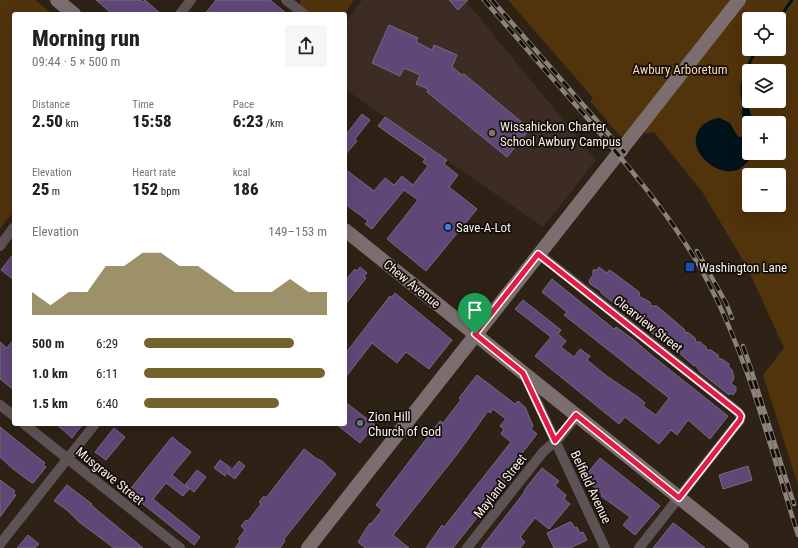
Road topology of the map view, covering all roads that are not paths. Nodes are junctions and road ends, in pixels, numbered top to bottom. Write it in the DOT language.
graph roads {
  1 [pos="57,0"];
  2 [pos="191,0"];
  3 [pos="286,0"];
  4 [pos="739,0"];
  5 [pos="72,12"];
  6 [pos="182,12"];
  7 [pos="301,12"];
  8 [pos="12,230"];
  9 [pos="347,232"];
  10 [pos="0,246"];
  11 [pos="538,254"];
  12 [pos="475,334"];
  13 [pos="523,373"];
  14 [pos="0,405"];
  15 [pos="12,414"];
  16 [pos="576,415"];
  17 [pos="27,426"];
  18 [pos="93,426"];
  19 [pos="555,441"];
  20 [pos="68,459"];
  21 [pos="679,498"];
  22 [pos="0,544"];
  23 [pos="180,548"];
  24 [pos="308,548"];
  25 [pos="467,548"];
  26 [pos="605,548"];
  27 [pos="639,548"];
  28 [pos="742,548"];
  1 -- 5 [label="main road"];
  2 -- 6 [label="street"];
  3 -- 7 [label="street"];
  4 -- 11 [label="main road"];
  8 -- 10 [label="street"];
  9 -- 12 [label="main road, Chew Avenue"];
  11 -- 12 [label="main road"];
  11 -- 21 [label="street, Clearview Street"];
  12 -- 13 [label="main road, Chew Avenue"];
  12 -- 24 [label="main road"];
  13 -- 16 [label="main road, Chew Avenue"];
  13 -- 19 [label="street, Belfield Avenue"];
  14 -- 15 [label="street"];
  16 -- 19 [label="street, Mayland Street"];
  16 -- 21 [label="main road, Chew Avenue"];
  17 -- 20 [label="street, Musgrave Street"];
  18 -- 20 [label="street"];
  19 -- 25 [label="street, Mayland Street"];
  19 -- 26 [label="street, Belfield Avenue"];
  20 -- 22 [label="street"];
  20 -- 23 [label="street, Musgrave Street"];
  21 -- 27 [label="street"];
  21 -- 28 [label="main road, Chew Avenue"];
}
